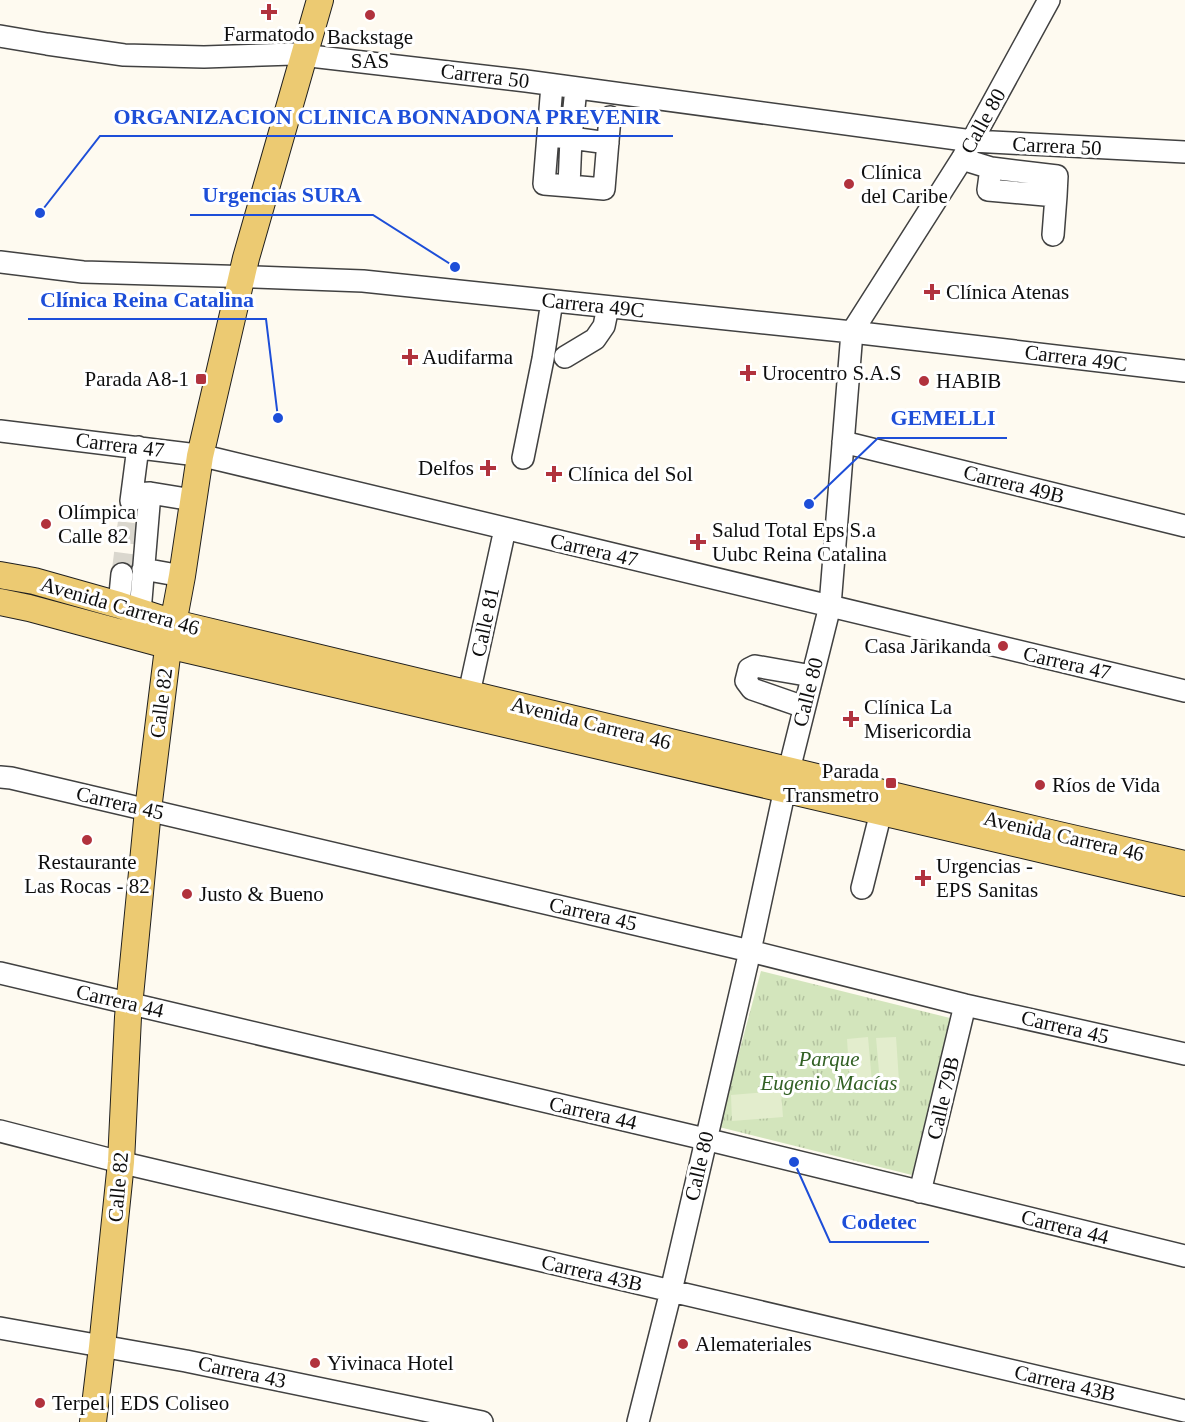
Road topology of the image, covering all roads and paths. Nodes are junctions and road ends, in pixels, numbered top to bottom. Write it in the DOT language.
graph roads {
  1 [pos="320,0"];
  2 [pos="1049,0"];
  3 [pos="0,36"];
  4 [pos="304,56"];
  5 [pos="552,85"];
  6 [pos="576,88"];
  7 [pos="610,117"];
  8 [pos="548,136"];
  9 [pos="571,138"];
  10 [pos="608,143"];
  11 [pos="967,150"];
  12 [pos="1185,152"];
  13 [pos="569,186"];
  14 [pos="1053,235"];
  15 [pos="0,262"];
  16 [pos="242,276"];
  17 [pos="552,301"];
  18 [pos="609,307"];
  19 [pos="852,332"];
  20 [pos="565,357"];
  21 [pos="1185,371"];
  22 [pos="0,430"];
  23 [pos="843,442"];
  24 [pos="138,447"];
  25 [pos="200,456"];
  26 [pos="523,458"];
  27 [pos="138,496"];
  28 [pos="193,500"];
  29 [pos="1185,526"];
  30 [pos="506,529"];
  31 [pos="143,569"];
  32 [pos="122,574"];
  33 [pos="0,575"];
  34 [pos="182,576"];
  35 [pos="0,602"];
  36 [pos="830,606"];
  37 [pos="129,608"];
  38 [pos="171,634"];
  39 [pos="812,676"];
  40 [pos="1185,691"];
  41 [pos="467,704"];
  42 [pos="804,707"];
  43 [pos="0,777"];
  44 [pos="787,780"];
  45 [pos="148,810"];
  46 [pos="881,812"];
  47 [pos="1185,864"];
  48 [pos="1185,883"];
  49 [pos="862,888"];
  50 [pos="750,951"];
  51 [pos="0,973"];
  52 [pos="129,1004"];
  53 [pos="965,1005"];
  54 [pos="1185,1054"];
  55 [pos="0,1131"];
  56 [pos="705,1139"];
  57 [pos="121,1162"];
  58 [pos="921,1192"];
  59 [pos="1185,1256"];
  60 [pos="671,1291"];
  61 [pos="0,1328"];
  62 [pos="102,1347"];
  63 [pos="1185,1411"];
  64 [pos="93,1422"];
  65 [pos="482,1422"];
  66 [pos="638,1422"];
  1 -- 4 [label="main road, Calle 82"];
  2 -- 11 [label="street, Calle 80"];
  3 -- 4 [label="street, Carrera 50"];
  4 -- 5 [label="street, Carrera 50"];
  4 -- 16 [label="main road, Calle 82"];
  5 -- 6 [label="street, Carrera 50"];
  5 -- 8 [label="street"];
  6 -- 9 [label="street"];
  6 -- 11 [label="street, Carrera 50"];
  7 -- 10 [label="street"];
  8 -- 9 [label="street"];
  8 -- 13 [label="street"];
  9 -- 10 [label="street"];
  9 -- 13 [label="street"];
  10 -- 13 [label="street"];
  11 -- 12 [label="street, Carrera 50"];
  11 -- 14 [label="street"];
  11 -- 19 [label="street, Calle 80"];
  15 -- 16 [label="street, Carrera 49C"];
  16 -- 17 [label="street, Carrera 49C"];
  16 -- 25 [label="main road, Calle 82"];
  17 -- 18 [label="street, Carrera 49C"];
  17 -- 26 [label="street"];
  18 -- 19 [label="street, Carrera 49C"];
  18 -- 20 [label="street"];
  19 -- 21 [label="street, Carrera 49C"];
  19 -- 23 [label="street, Calle 80"];
  22 -- 24 [label="street, Carrera 47"];
  23 -- 29 [label="street, Carrera 49B"];
  23 -- 36 [label="street, Calle 80"];
  24 -- 25 [label="street, Carrera 47"];
  24 -- 27 [label="street"];
  25 -- 28 [label="main road, Calle 82"];
  25 -- 30 [label="street, Carrera 47"];
  27 -- 28 [label="street"];
  27 -- 31 [label="street"];
  28 -- 34 [label="main road, Calle 82"];
  30 -- 36 [label="street, Carrera 47"];
  30 -- 41 [label="street, Calle 81"];
  31 -- 34 [label="street"];
  31 -- 37 [label="street"];
  32 -- 37 [label="street"];
  33 -- 37 [label="main road, Avenida Carrera 46"];
  34 -- 38 [label="main road, Calle 82"];
  35 -- 38 [label="main road, Avenida Carrera 46"];
  36 -- 39 [label="street, Calle 80"];
  36 -- 40 [label="street, Carrera 47"];
  37 -- 38 [label="main road, Avenida Carrera 46"];
  38 -- 41 [label="main road, Avenida Carrera 46"];
  38 -- 45 [label="main road, Calle 82"];
  39 -- 42 [label="street, Calle 80"];
  39 -- 42 [label="street"];
  41 -- 44 [label="main road, Avenida Carrera 46"];
  42 -- 44 [label="street, Calle 80"];
  43 -- 45 [label="street, Carrera 45"];
  44 -- 46 [label="main road, Avenida Carrera 46"];
  44 -- 47 [label="main road, Avenida Carrera 46"];
  44 -- 50 [label="street, Calle 80"];
  45 -- 50 [label="street, Carrera 45"];
  45 -- 52 [label="main road, Calle 82"];
  46 -- 48 [label="main road, Avenida Carrera 46"];
  46 -- 49 [label="street"];
  50 -- 53 [label="street, Carrera 45"];
  50 -- 56 [label="street, Calle 80"];
  51 -- 52 [label="street, Carrera 44"];
  52 -- 56 [label="street, Carrera 44"];
  52 -- 57 [label="main road, Calle 82"];
  53 -- 54 [label="street, Carrera 45"];
  53 -- 58 [label="street, Calle 79B"];
  55 -- 57 [label="street, Carrera 43B"];
  56 -- 58 [label="street, Carrera 44"];
  56 -- 60 [label="street, Calle 80"];
  57 -- 60 [label="street, Carrera 43B"];
  57 -- 62 [label="main road, Calle 82"];
  58 -- 59 [label="street, Carrera 44"];
  60 -- 63 [label="street, Carrera 43B"];
  60 -- 66 [label="street, Calle 80"];
  61 -- 62 [label="street, Carrera 43"];
  62 -- 64 [label="main road, Calle 82"];
  62 -- 65 [label="street, Carrera 43"];
}
